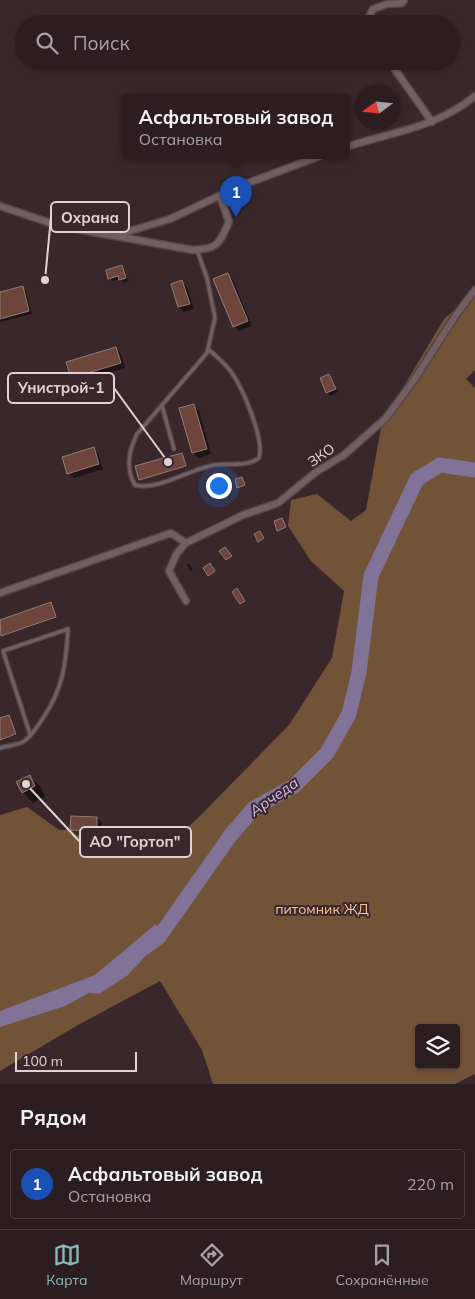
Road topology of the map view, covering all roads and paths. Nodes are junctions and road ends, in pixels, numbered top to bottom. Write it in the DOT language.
graph roads {
  1 [pos="404,0"];
  2 [pos="370,15"];
  3 [pos="395,70"];
  4 [pos="475,96"];
  5 [pos="432,122"];
  6 [pos="350,146"];
  7 [pos="312,159"];
  8 [pos="220,196"];
  9 [pos="0,206"];
  10 [pos="116,235"];
  11 [pos="197,250"];
  12 [pos="475,290"];
  13 [pos="208,349"];
  14 [pos="162,406"];
  15 [pos="174,449"];
  16 [pos="186,543"];
  17 [pos="0,594"];
  18 [pos="186,601"];
  19 [pos="30,734"];
  20 [pos="0,748"];
  1 -- 2 [label="street"];
  3 -- 5 [label="street"];
  4 -- 5 [label="street"];
  5 -- 6 [label="street"];
  7 -- 8 [label="street"];
  8 -- 10 [label="street"];
  8 -- 11 [label="street"];
  9 -- 10 [label="street"];
  10 -- 11 [label="street"];
  11 -- 13 [label="lane"];
  12 -- 16 [label="street, ЗКО"];
  13 -- 14 [label="lane"];
  13 -- 14 [label="lane"];
  14 -- 15 [label="lane"];
  16 -- 17 [label="street"];
  16 -- 18 [label="street"];
  19 -- 19 [label="lane"];
  19 -- 20 [label="lane"];
}
